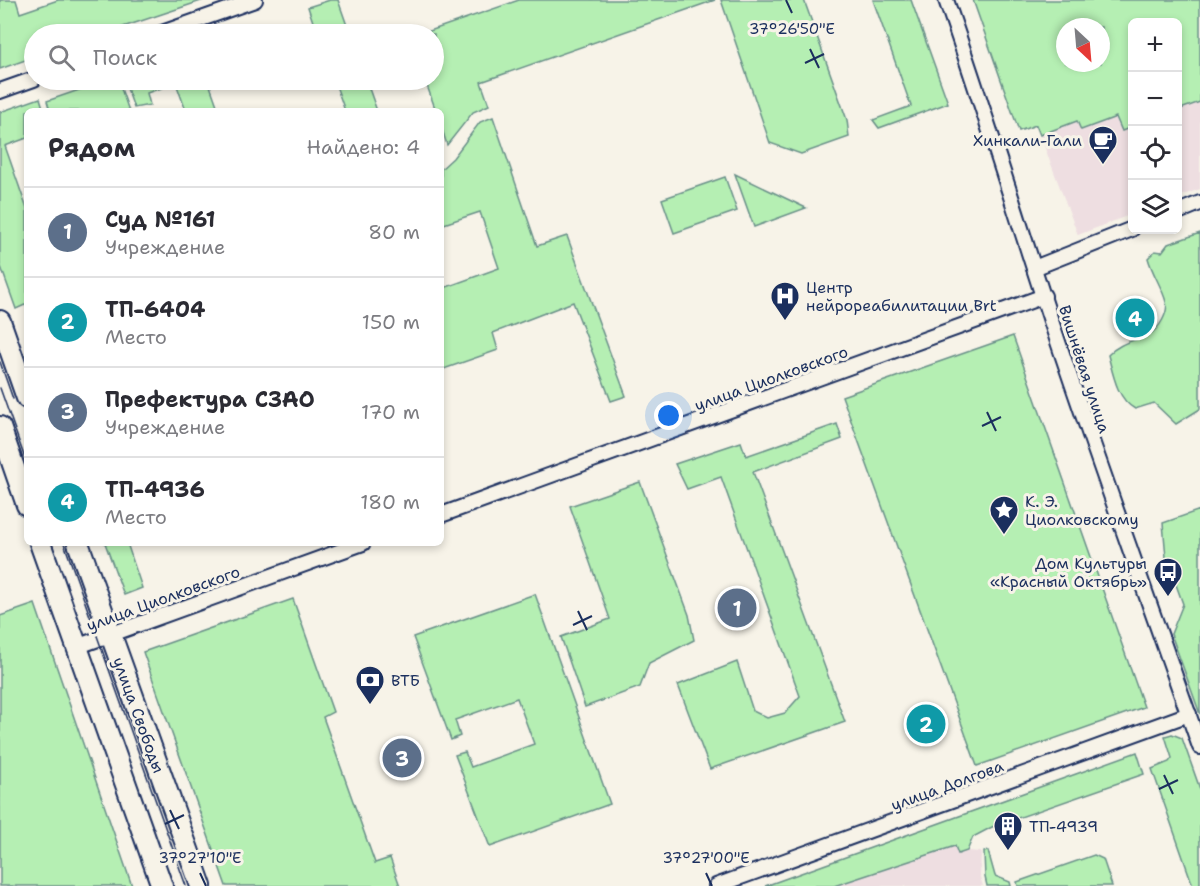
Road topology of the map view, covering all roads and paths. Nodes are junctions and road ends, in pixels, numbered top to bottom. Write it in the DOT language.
graph roads {
  1 [pos="255,0"];
  2 [pos="946,0"];
  3 [pos="187,24"];
  4 [pos="24,83"];
  5 [pos="0,92"];
  6 [pos="1200,203"];
  7 [pos="1182,210"];
  8 [pos="1128,231"];
  9 [pos="1034,268"];
  10 [pos="1044,296"];
  11 [pos="0,321"];
  12 [pos="24,389"];
  13 [pos="0,428"];
  14 [pos="24,496"];
  15 [pos="444,514"];
  16 [pos="41,546"];
  17 [pos="79,546"];
  18 [pos="355,546"];
  19 [pos="110,634"];
  20 [pos="76,647"];
  21 [pos="1188,714"];
  22 [pos="1200,747"];
  23 [pos="162,886"];
  24 [pos="201,886"];
  25 [pos="716,886"];
  1 -- 3 [label="street"];
  2 -- 9 [label="street, Вишнёвая улица"];
  4 -- 5 [label="street"];
  6 -- 7 [label="street"];
  8 -- 9 [label="street"];
  9 -- 10 [label="street, Вишнёвая улица"];
  10 -- 15 [label="street, улица Циолковского"];
  10 -- 21 [label="street, Вишнёвая улица"];
  11 -- 12 [label="main road"];
  13 -- 14 [label="main road"];
  16 -- 20 [label="main road"];
  17 -- 19 [label="main road, улица Свободы"];
  18 -- 19 [label="street, улица Циолковского"];
  19 -- 20 [label="street, улица Циолковского"];
  19 -- 24 [label="main road, улица Свободы"];
  20 -- 23 [label="main road"];
  21 -- 22 [label="street, Вишнёвая улица"];
  21 -- 25 [label="street, улица Долгова"];
}
